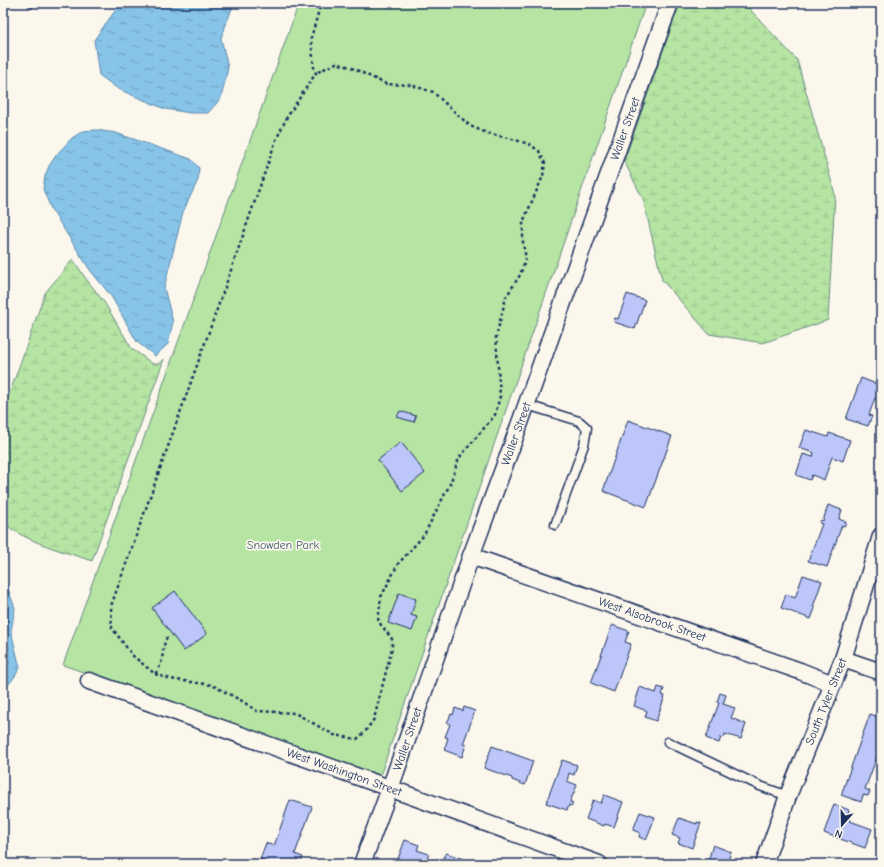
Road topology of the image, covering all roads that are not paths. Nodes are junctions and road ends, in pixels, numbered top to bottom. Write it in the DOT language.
graph roads {
  1 [pos="670,3"];
  2 [pos="527,405"];
  3 [pos="555,525"];
  4 [pos="881,536"];
  5 [pos="471,556"];
  6 [pos="843,659"];
  7 [pos="881,672"];
  8 [pos="89,681"];
  9 [pos="833,684"];
  10 [pos="668,742"];
  11 [pos="390,788"];
  12 [pos="788,796"];
  13 [pos="362,864"];
  14 [pos="599,864"];
  15 [pos="764,864"];
  1 -- 2 [label="street, Waller Street"];
  2 -- 3 [label="lane"];
  2 -- 5 [label="street, Waller Street"];
  4 -- 6 [label="street, South Tyler Street"];
  5 -- 9 [label="street, West Alsobrook Street"];
  5 -- 11 [label="street, Waller Street"];
  6 -- 7 [label="street"];
  6 -- 9 [label="street, South Tyler Street"];
  8 -- 11 [label="street, West Washington Street"];
  9 -- 12 [label="street, South Tyler Street"];
  10 -- 12 [label="lane"];
  11 -- 13 [label="street, Waller Street"];
  11 -- 14 [label="street, West Washington Street"];
  12 -- 15 [label="street, South Tyler Street"];
}
